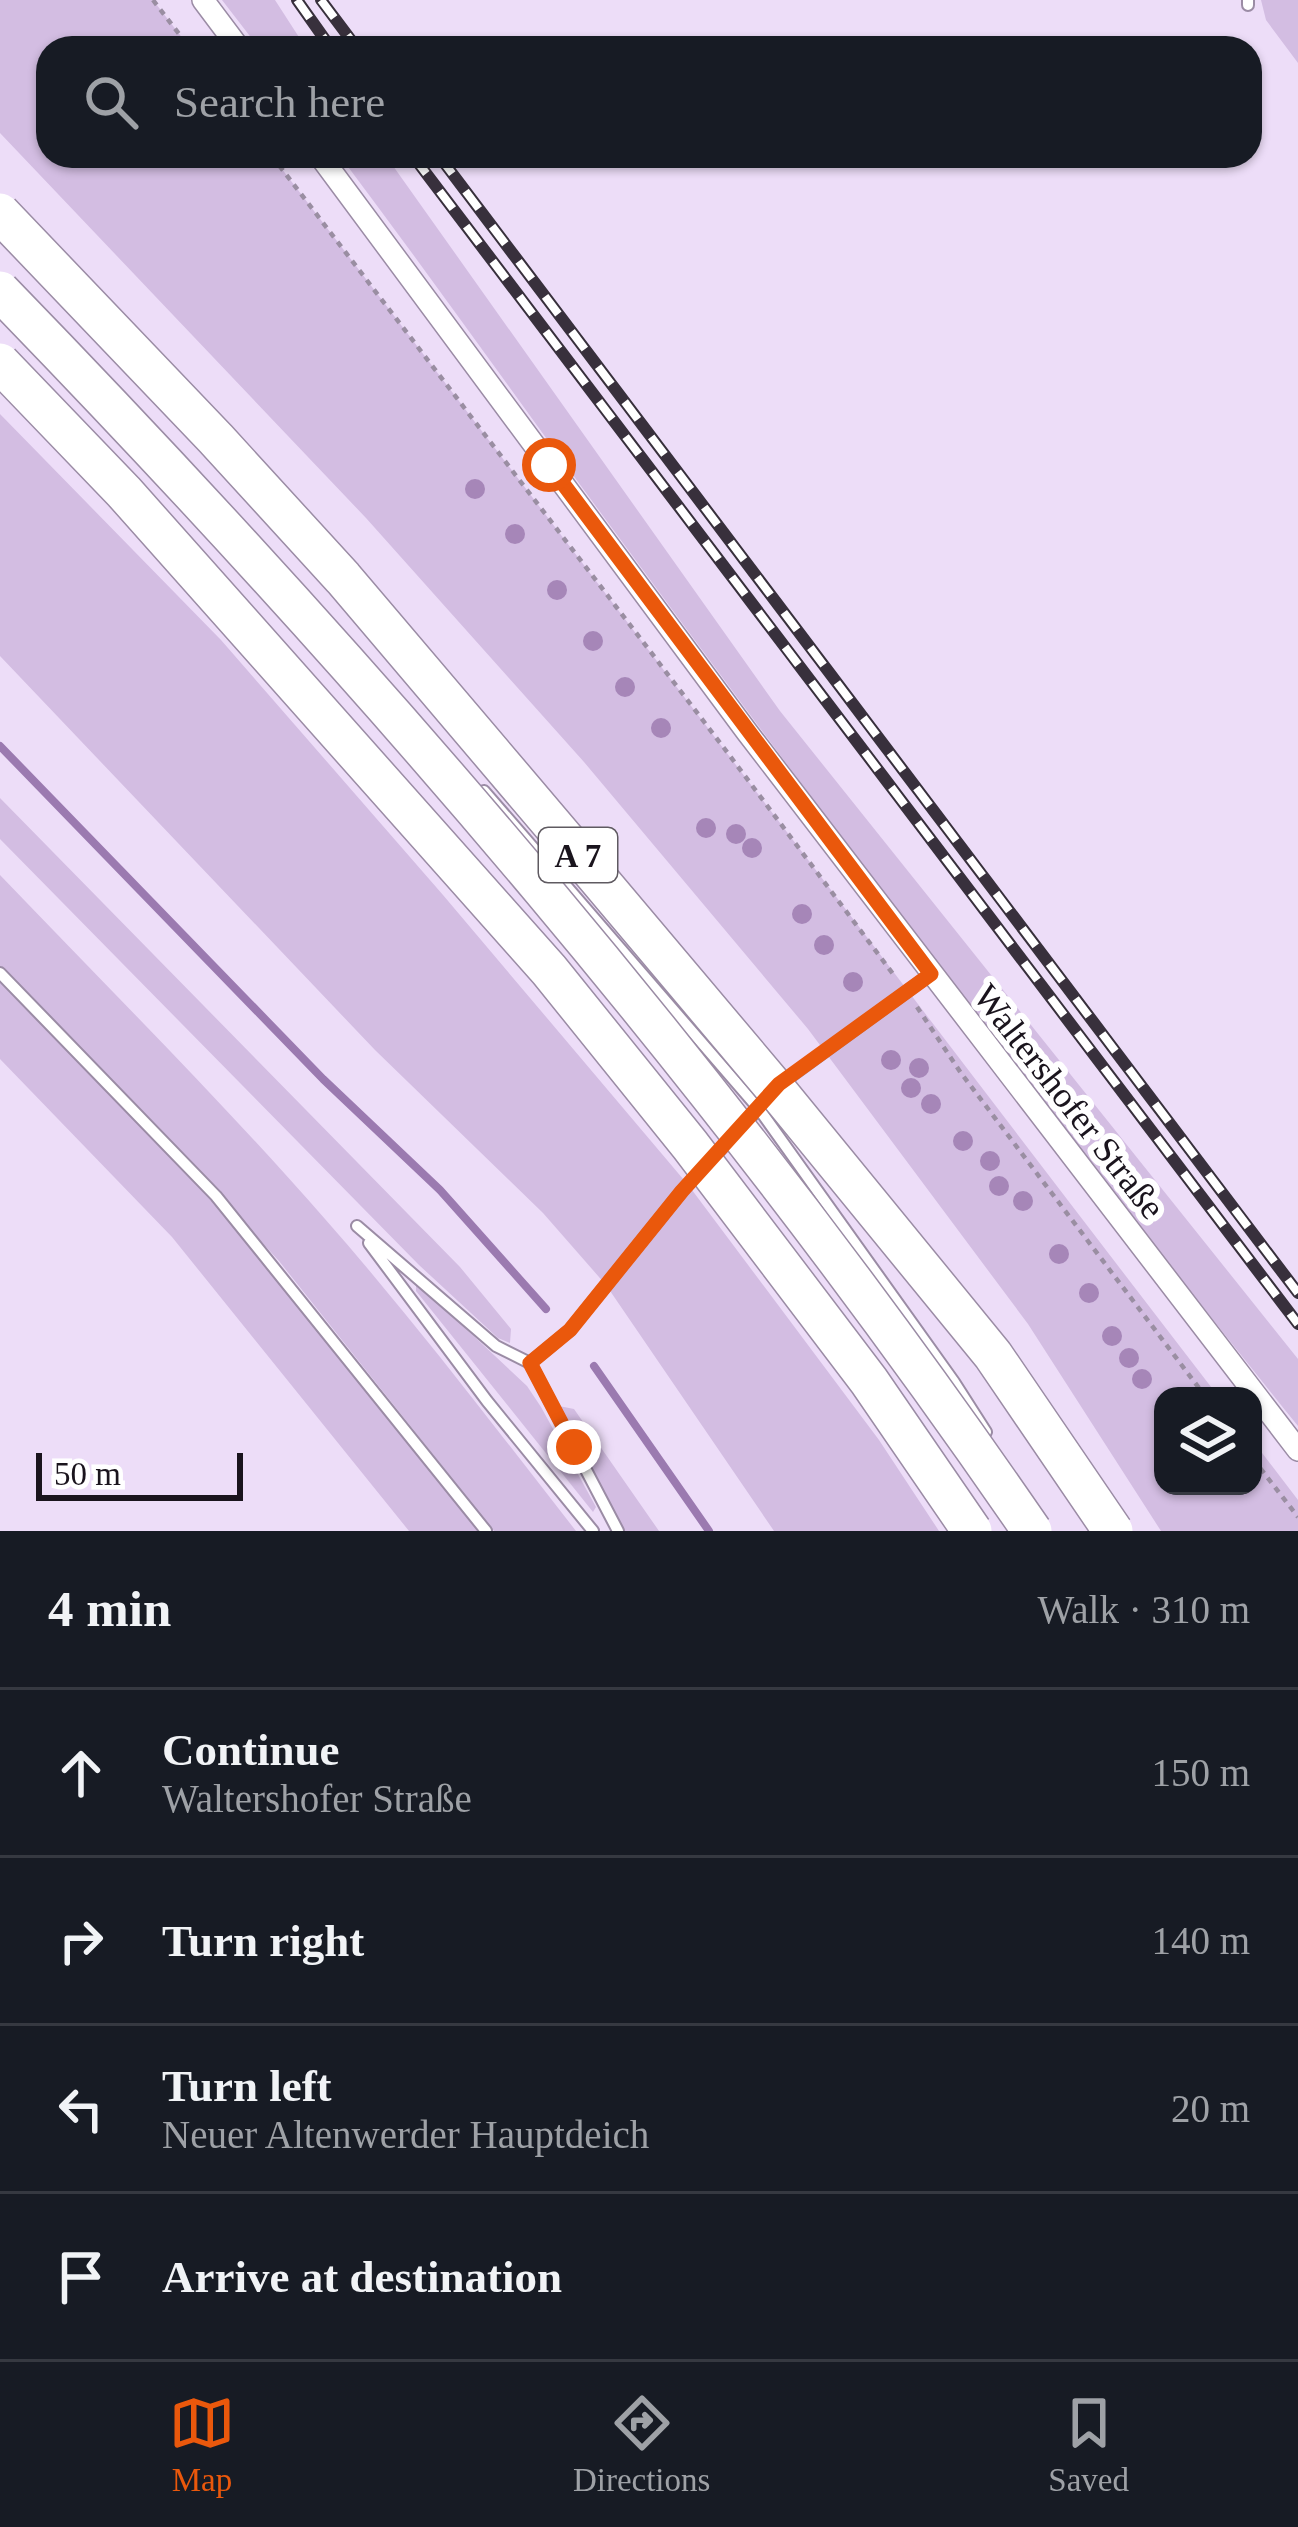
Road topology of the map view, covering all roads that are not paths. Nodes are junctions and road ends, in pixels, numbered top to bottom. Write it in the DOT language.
graph roads {
  1 [pos="203,0"];
  2 [pos="230,36"];
  3 [pos="329,168"];
  4 [pos="0,214"];
  5 [pos="0,291"];
  6 [pos="0,362"];
  7 [pos="468,773"];
  8 [pos="0,973"];
  9 [pos="931,974"];
  10 [pos="759,1109"];
  11 [pos="530,1363"];
  12 [pos="989,1438"];
  13 [pos="1298,1450"];
  14 [pos="486,1531"];
  15 [pos="593,1531"];
  16 [pos="618,1531"];
  17 [pos="972,1531"];
  18 [pos="1032,1531"];
  19 [pos="1113,1531"];
  1 -- 2 [label="street"];
  3 -- 9 [label="street, Waltershofer Straße"];
  4 -- 19 [label="highway, A 7, bridge"];
  5 -- 18 [label="highway, A 7, bridge"];
  6 -- 17 [label="highway, A 7, bridge"];
  7 -- 10 [label="lane"];
  8 -- 14 [label="lane"];
  9 -- 10 [label="lane"];
  9 -- 13 [label="street, Waltershofer Straße"];
  10 -- 11 [label="lane"];
  10 -- 12 [label="lane"];
  11 -- 15 [label="lane"];
  11 -- 16 [label="lane"];
}
